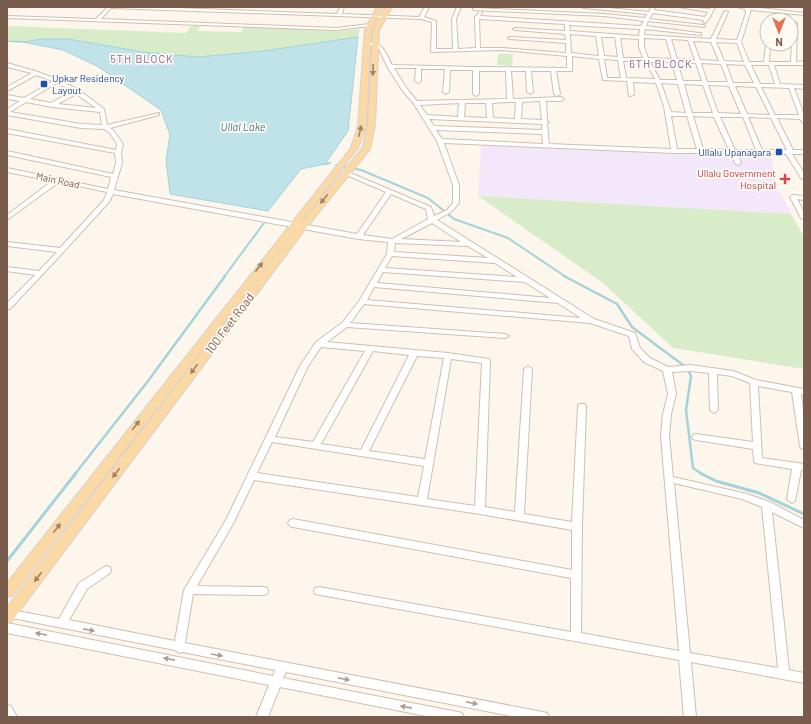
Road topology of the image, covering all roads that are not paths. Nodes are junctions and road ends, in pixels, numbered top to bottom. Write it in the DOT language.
graph roads {
  1 [pos="111,7"];
  2 [pos="342,7"];
  3 [pos="380,7"];
  4 [pos="389,7"];
  5 [pos="428,7"];
  6 [pos="459,7"];
  7 [pos="583,7"];
  8 [pos="681,7"];
  9 [pos="739,7"];
  10 [pos="744,7"];
  11 [pos="208,8"];
  12 [pos="474,8"];
  13 [pos="498,8"];
  14 [pos="517,9"];
  15 [pos="712,9"];
  16 [pos="769,9"];
  17 [pos="651,10"];
  18 [pos="726,12"];
  19 [pos="785,12"];
  20 [pos="339,15"];
  21 [pos="374,16"];
  22 [pos="7,17"];
  23 [pos="383,17"];
  24 [pos="477,17"];
  25 [pos="421,18"];
  26 [pos="647,19"];
  27 [pos="707,19"];
  28 [pos="97,21"];
  29 [pos="567,22"];
  30 [pos="202,24"];
  31 [pos="370,25"];
  32 [pos="703,26"];
  33 [pos="644,27"];
  34 [pos="515,28"];
  35 [pos="568,33"];
  36 [pos="598,35"];
  37 [pos="617,37"];
  38 [pos="641,37"];
  39 [pos="698,37"];
  40 [pos="510,38"];
  41 [pos="668,38"];
  42 [pos="690,39"];
  43 [pos="713,40"];
  44 [pos="568,42"];
  45 [pos="739,42"];
  46 [pos="372,44"];
  47 [pos="478,48"];
  48 [pos="456,51"];
  49 [pos="768,52"];
  50 [pos="794,52"];
  51 [pos="568,55"];
  52 [pos="602,56"];
  53 [pos="620,59"];
  54 [pos="647,60"];
  55 [pos="673,61"];
  56 [pos="697,61"];
  57 [pos="722,62"];
  58 [pos="747,63"];
  59 [pos="793,63"];
  60 [pos="768,64"];
  61 [pos="804,64"];
  62 [pos="7,65"];
  63 [pos="390,66"];
  64 [pos="419,67"];
  65 [pos="17,68"];
  66 [pos="448,68"];
  67 [pos="476,69"];
  68 [pos="508,69"];
  69 [pos="528,70"];
  70 [pos="553,70"];
  71 [pos="570,70"];
  72 [pos="7,73"];
  73 [pos="36,73"];
  74 [pos="572,77"];
  75 [pos="57,80"];
  76 [pos="627,80"];
  77 [pos="418,81"];
  78 [pos="658,82"];
  79 [pos="680,82"];
  80 [pos="705,83"];
  81 [pos="732,84"];
  82 [pos="758,84"];
  83 [pos="778,85"];
  84 [pos="791,86"];
  85 [pos="804,87"];
  86 [pos="7,89"];
  87 [pos="77,91"];
  88 [pos="446,92"];
  89 [pos="530,92"];
  90 [pos="476,94"];
  91 [pos="631,94"];
  92 [pos="7,97"];
  93 [pos="24,100"];
  94 [pos="519,100"];
  95 [pos="543,100"];
  96 [pos="489,101"];
  97 [pos="510,101"];
  98 [pos="462,102"];
  99 [pos="416,103"];
  100 [pos="52,105"];
  101 [pos="102,110"];
  102 [pos="7,112"];
  103 [pos="157,114"];
  104 [pos="669,114"];
  105 [pos="691,115"];
  106 [pos="716,115"];
  107 [pos="744,116"];
  108 [pos="773,116"];
  109 [pos="426,117"];
  110 [pos="461,118"];
  111 [pos="803,118"];
  112 [pos="490,119"];
  113 [pos="518,120"];
  114 [pos="546,122"];
  115 [pos="105,127"];
  116 [pos="432,128"];
  117 [pos="7,131"];
  118 [pos="546,132"];
  119 [pos="440,141"];
  120 [pos="546,144"];
  121 [pos="674,151"];
  122 [pos="700,151"];
  123 [pos="732,151"];
  124 [pos="118,152"];
  125 [pos="760,152"];
  126 [pos="789,152"];
  127 [pos="804,152"];
  128 [pos="7,153"];
  129 [pos="738,163"];
  130 [pos="345,169"];
  131 [pos="10,171"];
  132 [pos="7,176"];
  133 [pos="115,176"];
  134 [pos="804,178"];
  135 [pos="58,180"];
  136 [pos="109,191"];
  137 [pos="390,191"];
  138 [pos="804,198"];
  139 [pos="7,218"];
  140 [pos="804,218"];
  141 [pos="432,220"];
  142 [pos="298,225"];
  143 [pos="358,237"];
  144 [pos="392,241"];
  145 [pos="7,244"];
  146 [pos="468,244"];
  147 [pos="62,250"];
  148 [pos="390,254"];
  149 [pos="496,261"];
  150 [pos="7,269"];
  151 [pos="381,270"];
  152 [pos="40,273"];
  153 [pos="528,281"];
  154 [pos="373,285"];
  155 [pos="560,301"];
  156 [pos="362,302"];
  157 [pos="7,307"];
  158 [pos="591,321"];
  159 [pos="345,325"];
  160 [pos="505,336"];
  161 [pos="319,344"];
  162 [pos="370,349"];
  163 [pos="414,353"];
  164 [pos="448,356"];
  165 [pos="528,369"];
  166 [pos="667,370"];
  167 [pos="713,371"];
  168 [pos="754,382"];
  169 [pos="800,391"];
  170 [pos="582,406"];
  171 [pos="714,410"];
  172 [pos="696,437"];
  173 [pos="270,439"];
  174 [pos="315,446"];
  175 [pos="757,446"];
  176 [pos="804,446"];
  177 [pos="364,452"];
  178 [pos="428,463"];
  179 [pos="800,466"];
  180 [pos="252,476"];
  181 [pos="669,479"];
  182 [pos="792,499"];
  183 [pos="422,502"];
  184 [pos="767,505"];
  185 [pos="480,510"];
  186 [pos="519,517"];
  187 [pos="293,523"];
  188 [pos="804,524"];
  189 [pos="577,527"];
  190 [pos="106,570"];
  191 [pos="576,575"];
  192 [pos="189,590"];
  193 [pos="263,591"];
  194 [pos="319,591"];
  195 [pos="7,592"];
  196 [pos="8,615"];
  197 [pos="60,624"];
  198 [pos="7,628"];
  199 [pos="576,637"];
  200 [pos="179,648"];
  201 [pos="684,656"];
  202 [pos="282,667"];
  203 [pos="784,675"];
  204 [pos="804,678"];
  205 [pos="277,681"];
  206 [pos="7,710"];
  207 [pos="11,717"];
  208 [pos="262,717"];
  209 [pos="458,717"];
  210 [pos="543,717"];
  211 [pos="690,717"];
  1 -- 11 [label="street"];
  1 -- 28 [label="street"];
  2 -- 20 [label="street"];
  3 -- 21 [label="main road, 100 Feet Road"];
  4 -- 23 [label="main road, 100 Feet Road"];
  5 -- 25 [label="street"];
  6 -- 48 [label="street"];
  7 -- 17 [label="street"];
  8 -- 15 [label="street"];
  9 -- 10 [label="street"];
  10 -- 16 [label="street"];
  10 -- 45 [label="street"];
  11 -- 20 [label="street"];
  11 -- 30 [label="street"];
  12 -- 13 [label="street"];
  12 -- 24 [label="street"];
  13 -- 14 [label="street"];
  14 -- 26 [label="street"];
  15 -- 27 [label="street"];
  16 -- 19 [label="street"];
  17 -- 26 [label="street"];
  17 -- 27 [label="street"];
  18 -- 43 [label="street"];
  20 -- 21 [label="street"];
  21 -- 23 [label="street"];
  21 -- 31 [label="main road, 100 Feet Road"];
  22 -- 28 [label="street"];
  23 -- 25 [label="street"];
  23 -- 46 [label="main road, 100 Feet Road"];
  24 -- 29 [label="street"];
  24 -- 47 [label="street"];
  25 -- 48 [label="street"];
  26 -- 32 [label="street"];
  26 -- 33 [label="street"];
  27 -- 32 [label="street"];
  28 -- 30 [label="street"];
  29 -- 33 [label="street"];
  29 -- 35 [label="street"];
  30 -- 31 [label="street"];
  31 -- 46 [label="main road, 100 Feet Road"];
  32 -- 39 [label="street"];
  33 -- 38 [label="street"];
  33 -- 39 [label="street"];
  34 -- 35 [label="street"];
  35 -- 36 [label="street"];
  35 -- 44 [label="street"];
  36 -- 37 [label="street"];
  36 -- 52 [label="street"];
  37 -- 38 [label="street"];
  37 -- 53 [label="street"];
  38 -- 41 [label="street"];
  38 -- 54 [label="street"];
  39 -- 42 [label="street"];
  39 -- 43 [label="street"];
  40 -- 44 [label="street"];
  41 -- 42 [label="street"];
  41 -- 55 [label="street"];
  42 -- 56 [label="street"];
  43 -- 45 [label="street"];
  43 -- 57 [label="street"];
  44 -- 51 [label="street"];
  45 -- 58 [label="street"];
  46 -- 63 [label="street"];
  130 -- 46 [label="main road, 100 Feet Road, one-way"];
  46 -- 130 [label="main road, 100 Feet Road, one-way"];
  47 -- 48 [label="street"];
  47 -- 51 [label="street"];
  49 -- 60 [label="street"];
  50 -- 59 [label="street"];
  51 -- 52 [label="street"];
  51 -- 71 [label="street"];
  52 -- 53 [label="street"];
  52 -- 76 [label="street"];
  53 -- 54 [label="street"];
  53 -- 76 [label="street"];
  54 -- 55 [label="street"];
  54 -- 78 [label="street"];
  55 -- 56 [label="street"];
  55 -- 79 [label="street"];
  56 -- 57 [label="street"];
  56 -- 80 [label="street"];
  57 -- 58 [label="street"];
  57 -- 81 [label="street"];
  58 -- 60 [label="street"];
  58 -- 82 [label="street"];
  59 -- 60 [label="street"];
  59 -- 61 [label="street"];
  60 -- 83 [label="street"];
  62 -- 65 [label="street"];
  63 -- 64 [label="street"];
  63 -- 99 [label="street"];
  64 -- 66 [label="street"];
  64 -- 77 [label="street"];
  65 -- 72 [label="street"];
  65 -- 73 [label="street"];
  66 -- 67 [label="street"];
  66 -- 88 [label="street"];
  67 -- 68 [label="street"];
  67 -- 90 [label="street"];
  68 -- 69 [label="street"];
  68 -- 97 [label="street"];
  69 -- 70 [label="street"];
  69 -- 89 [label="street"];
  70 -- 71 [label="street"];
  70 -- 95 [label="street"];
  71 -- 74 [label="street"];
  73 -- 75 [label="street"];
  73 -- 86 [label="street"];
  75 -- 87 [label="street"];
  75 -- 93 [label="street"];
  76 -- 78 [label="street"];
  76 -- 91 [label="street"];
  78 -- 79 [label="street"];
  78 -- 104 [label="street"];
  79 -- 80 [label="street"];
  79 -- 105 [label="street"];
  80 -- 81 [label="street"];
  80 -- 106 [label="street"];
  81 -- 82 [label="street"];
  81 -- 107 [label="street"];
  82 -- 83 [label="street"];
  82 -- 108 [label="street"];
  83 -- 84 [label="street"];
  84 -- 85 [label="street"];
  84 -- 111 [label="street"];
  87 -- 100 [label="street"];
  87 -- 101 [label="street"];
  92 -- 93 [label="street"];
  93 -- 100 [label="street"];
  93 -- 102 [label="street"];
  94 -- 95 [label="street"];
  94 -- 97 [label="street"];
  94 -- 113 [label="street"];
  95 -- 114 [label="street"];
  96 -- 97 [label="street"];
  96 -- 98 [label="street"];
  96 -- 112 [label="street"];
  98 -- 99 [label="street"];
  98 -- 110 [label="street"];
  99 -- 109 [label="street"];
  100 -- 101 [label="street"];
  101 -- 115 [label="street"];
  102 -- 115 [label="street"];
  103 -- 115 [label="street"];
  104 -- 105 [label="street"];
  104 -- 121 [label="street"];
  105 -- 106 [label="street"];
  105 -- 122 [label="street"];
  106 -- 107 [label="street"];
  106 -- 123 [label="street"];
  107 -- 108 [label="street"];
  107 -- 125 [label="street"];
  108 -- 111 [label="street"];
  108 -- 126 [label="street"];
  109 -- 110 [label="street"];
  109 -- 116 [label="street"];
  110 -- 112 [label="street"];
  112 -- 113 [label="street"];
  113 -- 114 [label="street"];
  114 -- 118 [label="street"];
  115 -- 124 [label="street"];
  116 -- 118 [label="street"];
  116 -- 119 [label="street"];
  117 -- 124 [label="street"];
  118 -- 120 [label="street"];
  119 -- 120 [label="street"];
  119 -- 141 [label="street"];
  120 -- 121 [label="street"];
  121 -- 122 [label="street"];
  122 -- 123 [label="street"];
  123 -- 125 [label="street"];
  123 -- 129 [label="street"];
  124 -- 133 [label="street"];
  125 -- 126 [label="street"];
  126 -- 127 [label="street"];
  126 -- 134 [label="street"];
  128 -- 133 [label="street"];
  130 -- 137 [label="street"];
  130 -- 142 [label="main road, 100 Feet Road"];
  131 -- 132 [label="street"];
  131 -- 135 [label="street, Main Road"];
  133 -- 136 [label="street"];
  135 -- 136 [label="street, Main Road"];
  135 -- 139 [label="street"];
  136 -- 142 [label="street, Main Road"];
  136 -- 147 [label="street"];
  137 -- 141 [label="street"];
  137 -- 143 [label="street"];
  138 -- 140 [label="street"];
  141 -- 144 [label="street"];
  141 -- 146 [label="street"];
  142 -- 143 [label="street, Main Road"];
  195 -- 142 [label="main road, 100 Feet Road, one-way"];
  142 -- 196 [label="main road, 100 Feet Road, one-way"];
  143 -- 144 [label="street, Main Road"];
  144 -- 146 [label="street, Main Road"];
  144 -- 148 [label="street"];
  145 -- 147 [label="street"];
  146 -- 149 [label="street"];
  147 -- 152 [label="street"];
  148 -- 149 [label="street"];
  148 -- 151 [label="street"];
  149 -- 153 [label="street"];
  150 -- 152 [label="street"];
  151 -- 153 [label="street"];
  151 -- 154 [label="street"];
  152 -- 157 [label="street"];
  153 -- 155 [label="street"];
  154 -- 155 [label="street"];
  154 -- 156 [label="street"];
  155 -- 158 [label="street"];
  156 -- 158 [label="street"];
  156 -- 159 [label="street"];
  158 -- 166 [label="street"];
  159 -- 160 [label="street"];
  159 -- 161 [label="street"];
  161 -- 162 [label="street"];
  161 -- 173 [label="street"];
  162 -- 163 [label="street"];
  162 -- 174 [label="street"];
  163 -- 164 [label="street"];
  163 -- 177 [label="street"];
  164 -- 178 [label="street"];
  164 -- 185 [label="street"];
  165 -- 186 [label="street"];
  166 -- 167 [label="street"];
  166 -- 181 [label="street"];
  167 -- 168 [label="street"];
  167 -- 171 [label="street"];
  168 -- 169 [label="street"];
  168 -- 175 [label="street"];
  169 -- 176 [label="street"];
  170 -- 189 [label="street"];
  172 -- 175 [label="street"];
  173 -- 174 [label="street"];
  173 -- 180 [label="street"];
  174 -- 177 [label="street"];
  175 -- 179 [label="street"];
  177 -- 178 [label="street"];
  178 -- 183 [label="street"];
  179 -- 182 [label="street"];
  180 -- 183 [label="street"];
  180 -- 192 [label="street"];
  181 -- 184 [label="street"];
  181 -- 201 [label="street"];
  183 -- 185 [label="street"];
  184 -- 188 [label="street"];
  184 -- 203 [label="street"];
  185 -- 186 [label="street"];
  186 -- 189 [label="street"];
  187 -- 191 [label="street"];
  189 -- 191 [label="street"];
  190 -- 197 [label="street"];
  191 -- 199 [label="street"];
  192 -- 193 [label="street"];
  192 -- 200 [label="street"];
  194 -- 199 [label="street"];
  196 -- 197 [label="street"];
  197 -- 200 [label="street, one-way"];
  205 -- 198 [label="street, one-way"];
  199 -- 201 [label="street"];
  200 -- 202 [label="street, one-way"];
  201 -- 203 [label="street"];
  201 -- 211 [label="street"];
  202 -- 205 [label="street"];
  202 -- 210 [label="street, one-way"];
  203 -- 204 [label="street"];
  205 -- 208 [label="street"];
  209 -- 205 [label="street, one-way"];
  206 -- 207 [label="street"];
}
